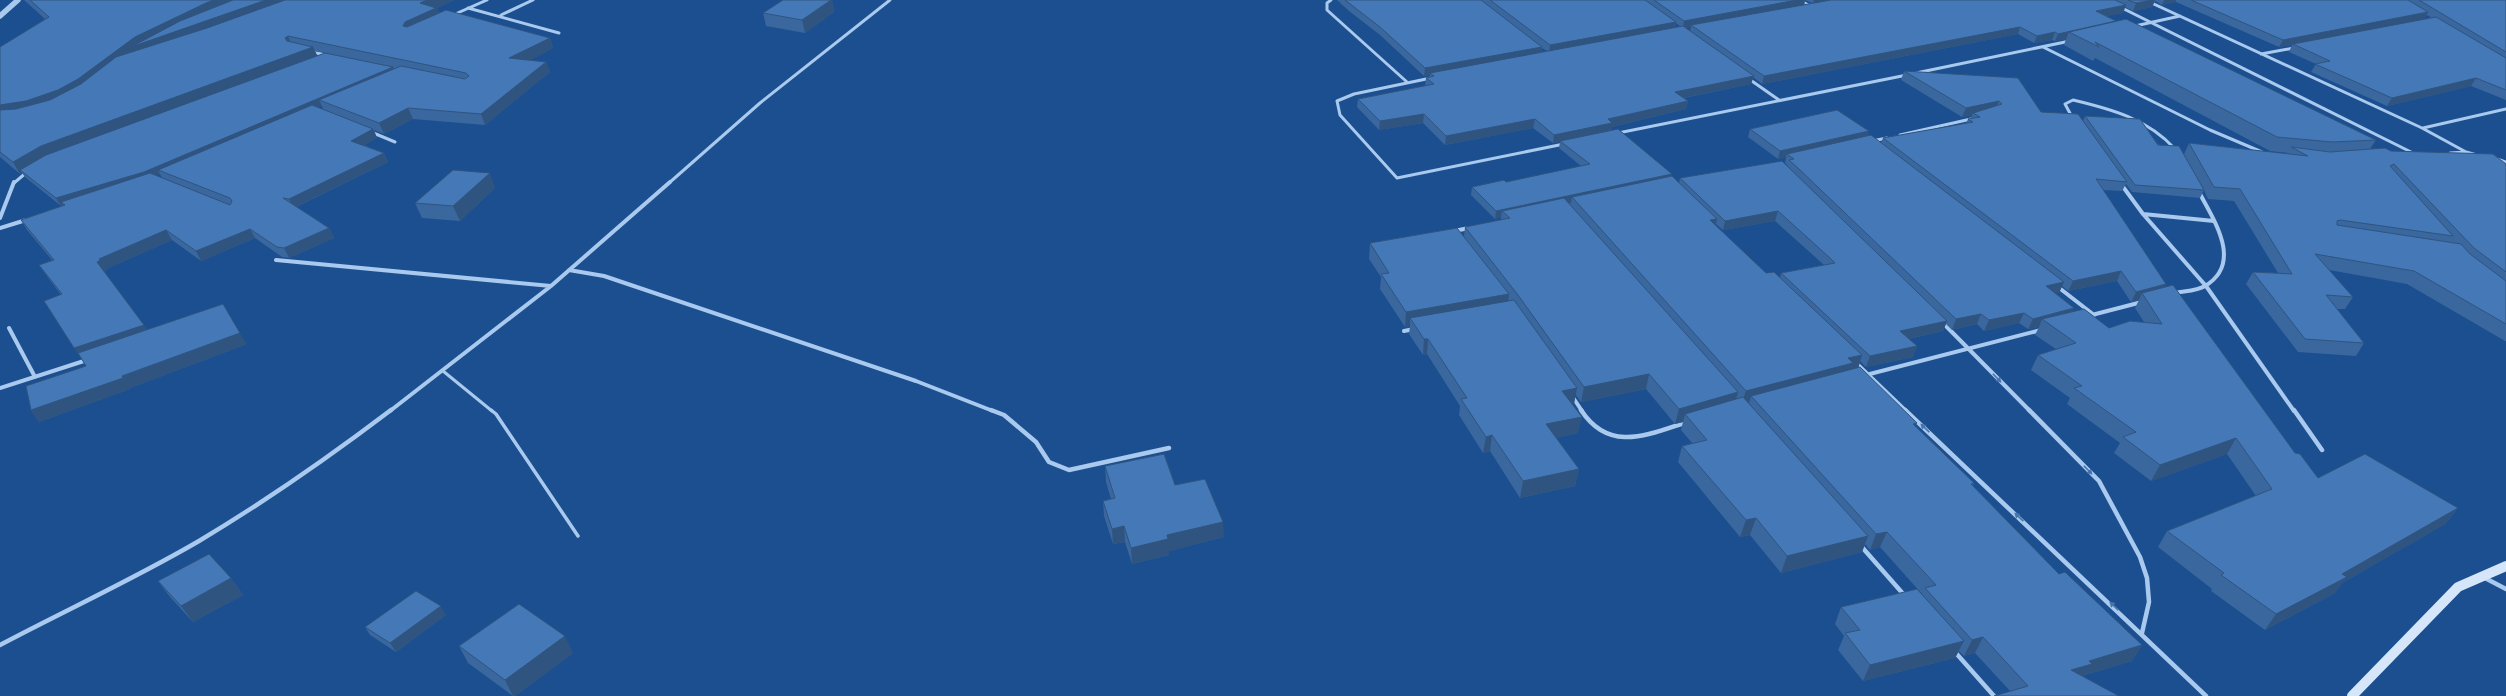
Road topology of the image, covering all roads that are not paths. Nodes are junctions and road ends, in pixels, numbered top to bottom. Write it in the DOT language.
graph roads {
  1 [pos="18,0"];
  2 [pos="486,0"];
  3 [pos="533,0"];
  4 [pos="890,0"];
  5 [pos="1331,0"];
  6 [pos="1799,0"];
  7 [pos="2145,0"];
  8 [pos="1819,6"];
  9 [pos="2118,6"];
  10 [pos="1812,7"];
  11 [pos="468,8"];
  12 [pos="1804,9"];
  13 [pos="0,16"];
  14 [pos="501,16"];
  15 [pos="2180,16"];
  16 [pos="446,18"];
  17 [pos="2151,22"];
  18 [pos="2128,27"];
  19 [pos="559,33"];
  20 [pos="2074,40"];
  21 [pos="2043,47"];
  22 [pos="2300,47"];
  23 [pos="308,52"];
  24 [pos="2261,54"];
  25 [pos="322,59"];
  26 [pos="1438,76"];
  27 [pos="1748,77"];
  28 [pos="1407,82"];
  29 [pos="1779,100"];
  30 [pos="2506,109"];
  31 [pos="1974,118"];
  32 [pos="2075,121"];
  33 [pos="2422,128"];
  34 [pos="367,131"];
  35 [pos="1616,134"];
  36 [pos="395,142"];
  37 [pos="1569,143"];
  38 [pos="1875,147"];
  39 [pos="2466,152"];
  40 [pos="2180,154"];
  41 [pos="2269,154"];
  42 [pos="2447,154"];
  43 [pos="2479,155"];
  44 [pos="2406,157"];
  45 [pos="2493,158"];
  46 [pos="2506,162"];
  47 [pos="28,171"];
  48 [pos="2116,177"];
  49 [pos="2196,188"];
  50 [pos="2143,214"];
  51 [pos="0,218"];
  52 [pos="30,219"];
  53 [pos="2214,221"];
  54 [pos="1474,227"];
  55 [pos="0,228"];
  56 [pos="1456,238"];
  57 [pos="276,260"];
  58 [pos="569,270"];
  59 [pos="550,286"];
  60 [pos="2056,286"];
  61 [pos="2206,286"];
  62 [pos="2168,295"];
  63 [pos="2146,301"];
  64 [pos="2094,315"];
  65 [pos="1936,317"];
  66 [pos="2079,319"];
  67 [pos="2050,327"];
  68 [pos="9,328"];
  69 [pos="1420,328"];
  70 [pos="1404,331"];
  71 [pos="1970,350"];
  72 [pos="96,357"];
  73 [pos="1851,358"];
  74 [pos="443,371"];
  75 [pos="1868,374"];
  76 [pos="35,377"];
  77 [pos="1853,378"];
  78 [pos="0,388"];
  79 [pos="1570,393"];
  80 [pos="1696,420"];
  81 [pos="1169,448"];
  82 [pos="2322,450"];
  83 [pos="578,536"];
  84 [pos="1859,543"];
  85 [pos="2506,566"];
  86 [pos="2482,576"];
  87 [pos="2506,589"];
  88 [pos="1910,602"];
  89 [pos="2142,633"];
  90 [pos="0,645"];
  91 [pos="1952,649"];
  92 [pos="1994,696"];
  93 [pos="2206,696"];
  94 [pos="2353,696"];
  1 -- 13 [label="street"];
  2 -- 11 [label="street"];
  3 -- 14 [label="street"];
  4 -- 58 [label="street"];
  5 -- 28 [label="street"];
  6 -- 10 [label="street"];
  7 -- 15 [label="street"];
  8 -- 10 [label="street"];
  9 -- 17 [label="street"];
  10 -- 12 [label="street"];
  11 -- 14 [label="street"];
  11 -- 16 [label="street"];
  14 -- 19 [label="street"];
  15 -- 17 [label="street"];
  15 -- 24 [label="street"];
  17 -- 18 [label="street"];
  17 -- 44 [label="street"];
  20 -- 21 [label="street"];
  21 -- 29 [label="street"];
  21 -- 41 [label="street"];
  22 -- 24 [label="street"];
  23 -- 25 [label="street"];
  24 -- 33 [label="street"];
  26 -- 28 [label="street"];
  27 -- 29 [label="street"];
  28 -- 37 [label="street"];
  29 -- 35 [label="street"];
  30 -- 33 [label="street"];
  31 -- 38 [label="street"];
  32 -- 40 [label="street"];
  33 -- 39 [label="street"];
  34 -- 36 [label="street"];
  39 -- 42 [label="street"];
  39 -- 43 [label="street"];
  45 -- 46 [label="street"];
  47 -- 51 [label="street"];
  48 -- 50 [label="street"];
  49 -- 53 [label="street"];
  50 -- 53 [label="street"];
  50 -- 61 [label="street"];
  52 -- 55 [label="street"];
  53 -- 61 [label="street"];
  54 -- 56 [label="street"];
  57 -- 59 [label="street"];
  58 -- 59 [label="street"];
  58 -- 81 [label="street"];
  59 -- 74 [label="street"];
  60 -- 64 [label="street"];
  61 -- 62 [label="street"];
  61 -- 82 [label="street"];
  63 -- 64 [label="street"];
  64 -- 66 [label="street"];
  65 -- 71 [label="street"];
  67 -- 71 [label="street"];
  68 -- 76 [label="street"];
  69 -- 70 [label="street"];
  71 -- 75 [label="street"];
  71 -- 89 [label="street, one-way"];
  72 -- 76 [label="street"];
  73 -- 75 [label="street"];
  74 -- 83 [label="lane"];
  74 -- 90 [label="street"];
  75 -- 77 [label="street"];
  89 -- 75 [label="street, one-way"];
  76 -- 78 [label="street"];
  79 -- 80 [label="street"];
  84 -- 88 [label="street"];
  85 -- 86 [label="main road"];
  86 -- 87 [label="street"];
  86 -- 94 [label="main road"];
  89 -- 93 [label="street"];
  91 -- 92 [label="street"];
}
